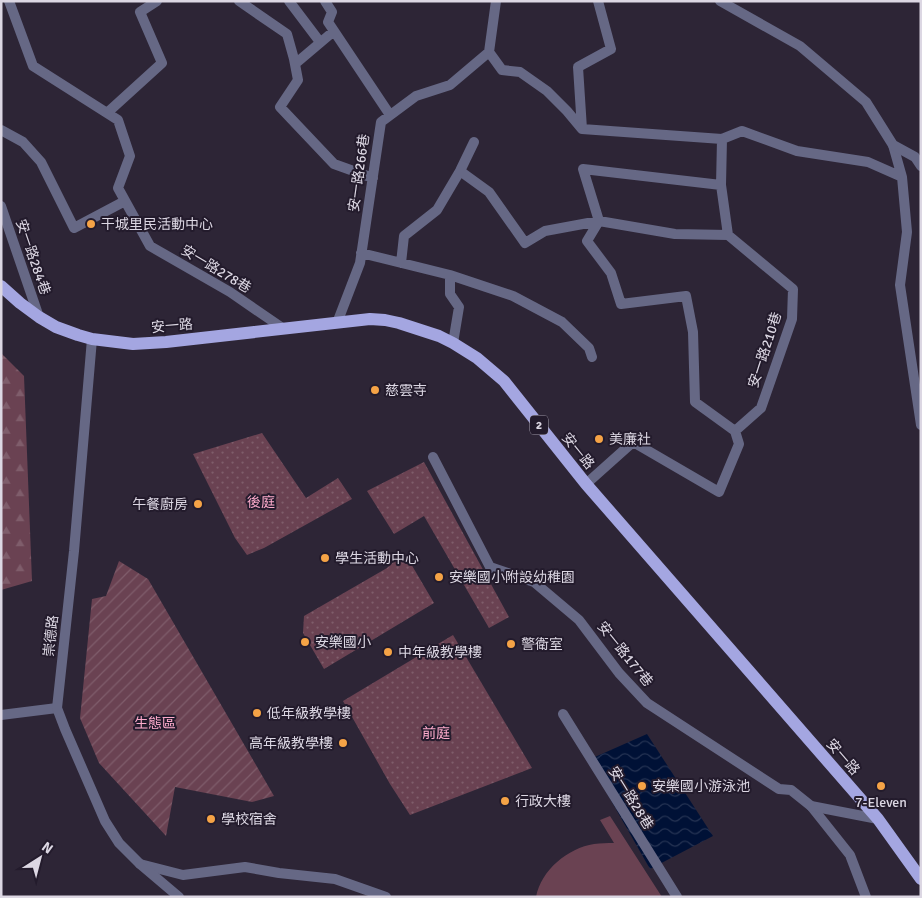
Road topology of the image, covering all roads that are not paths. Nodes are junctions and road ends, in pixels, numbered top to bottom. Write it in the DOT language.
graph roads {
  1 [pos="9,1"];
  2 [pos="156,1"];
  3 [pos="239,1"];
  4 [pos="289,1"];
  5 [pos="325,1"];
  6 [pos="496,1"];
  7 [pos="598,1"];
  8 [pos="720,1"];
  9 [pos="334,31"];
  10 [pos="320,42"];
  11 [pos="489,52"];
  12 [pos="295,64"];
  13 [pos="107,112"];
  14 [pos="390,115"];
  15 [pos="582,129"];
  16 [pos="1,130"];
  17 [pos="722,139"];
  18 [pos="474,142"];
  19 [pos="893,145"];
  20 [pos="921,166"];
  21 [pos="460,172"];
  22 [pos="902,177"];
  23 [pos="373,178"];
  24 [pos="722,185"];
  25 [pos="125,202"];
  26 [pos="1,206"];
  27 [pos="599,221"];
  28 [pos="728,234"];
  29 [pos="362,254"];
  30 [pos="401,263"];
  31 [pos="450,275"];
  32 [pos="1,286"];
  33 [pos="39,317"];
  34 [pos="337,323"];
  35 [pos="284,328"];
  36 [pos="92,339"];
  37 [pos="453,343"];
  38 [pos="592,356"];
  39 [pos="921,425"];
  40 [pos="734,431"];
  41 [pos="433,457"];
  42 [pos="586,484"];
  43 [pos="57,708"];
  44 [pos="563,714"];
  45 [pos="1,715"];
  46 [pos="811,806"];
  47 [pos="878,819"];
  48 [pos="140,864"];
  49 [pos="921,879"];
  50 [pos="179,897"];
  51 [pos="386,897"];
  52 [pos="677,897"];
  53 [pos="866,897"];
  1 -- 13 [label="street"];
  2 -- 13 [label="street"];
  3 -- 12 [label="street"];
  4 -- 10 [label="street"];
  5 -- 9 [label="street"];
  6 -- 11 [label="street"];
  7 -- 15 [label="street"];
  8 -- 19 [label="street"];
  9 -- 10 [label="street"];
  9 -- 14 [label="street"];
  10 -- 12 [label="street"];
  11 -- 14 [label="street, 安一路266巷"];
  11 -- 15 [label="street"];
  12 -- 23 [label="street"];
  13 -- 25 [label="street"];
  14 -- 23 [label="street, 安一路266巷"];
  15 -- 17 [label="street"];
  16 -- 25 [label="street"];
  17 -- 22 [label="street"];
  17 -- 24 [label="street"];
  18 -- 21 [label="street"];
  19 -- 20 [label="street"];
  19 -- 22 [label="street"];
  21 -- 27 [label="street"];
  21 -- 30 [label="street"];
  22 -- 39 [label="street"];
  23 -- 29 [label="street, 安一路266巷"];
  24 -- 27 [label="street"];
  24 -- 28 [label="street"];
  25 -- 35 [label="street, 安一路278巷"];
  26 -- 33 [label="street, 安一路284巷"];
  27 -- 28 [label="street"];
  27 -- 40 [label="street"];
  28 -- 40 [label="street, 安一路210巷"];
  29 -- 30 [label="street"];
  29 -- 34 [label="street, 安一路266巷"];
  30 -- 31 [label="street"];
  31 -- 37 [label="street"];
  31 -- 38 [label="street"];
  32 -- 33 [label="main road, 安一路 / 2"];
  33 -- 36 [label="main road, 安一路 / 2"];
  34 -- 35 [label="main road, 安一路 / 2"];
  34 -- 37 [label="main road, 安一路 / 2"];
  35 -- 36 [label="main road, 安一路 / 2"];
  36 -- 43 [label="street, 崇德路"];
  37 -- 42 [label="main road, 安一路 / 2"];
  40 -- 42 [label="street"];
  41 -- 46 [label="street, 安一路177巷"];
  42 -- 47 [label="main road, 安一路 / 2"];
  43 -- 45 [label="street"];
  43 -- 48 [label="street, 崇德路"];
  44 -- 52 [label="street, 安一路28巷"];
  46 -- 47 [label="street, 安一路177巷"];
  46 -- 53 [label="street"];
  47 -- 49 [label="main road, 安一路 / 2"];
  48 -- 50 [label="street, 崇德路"];
  48 -- 51 [label="street"];
}
